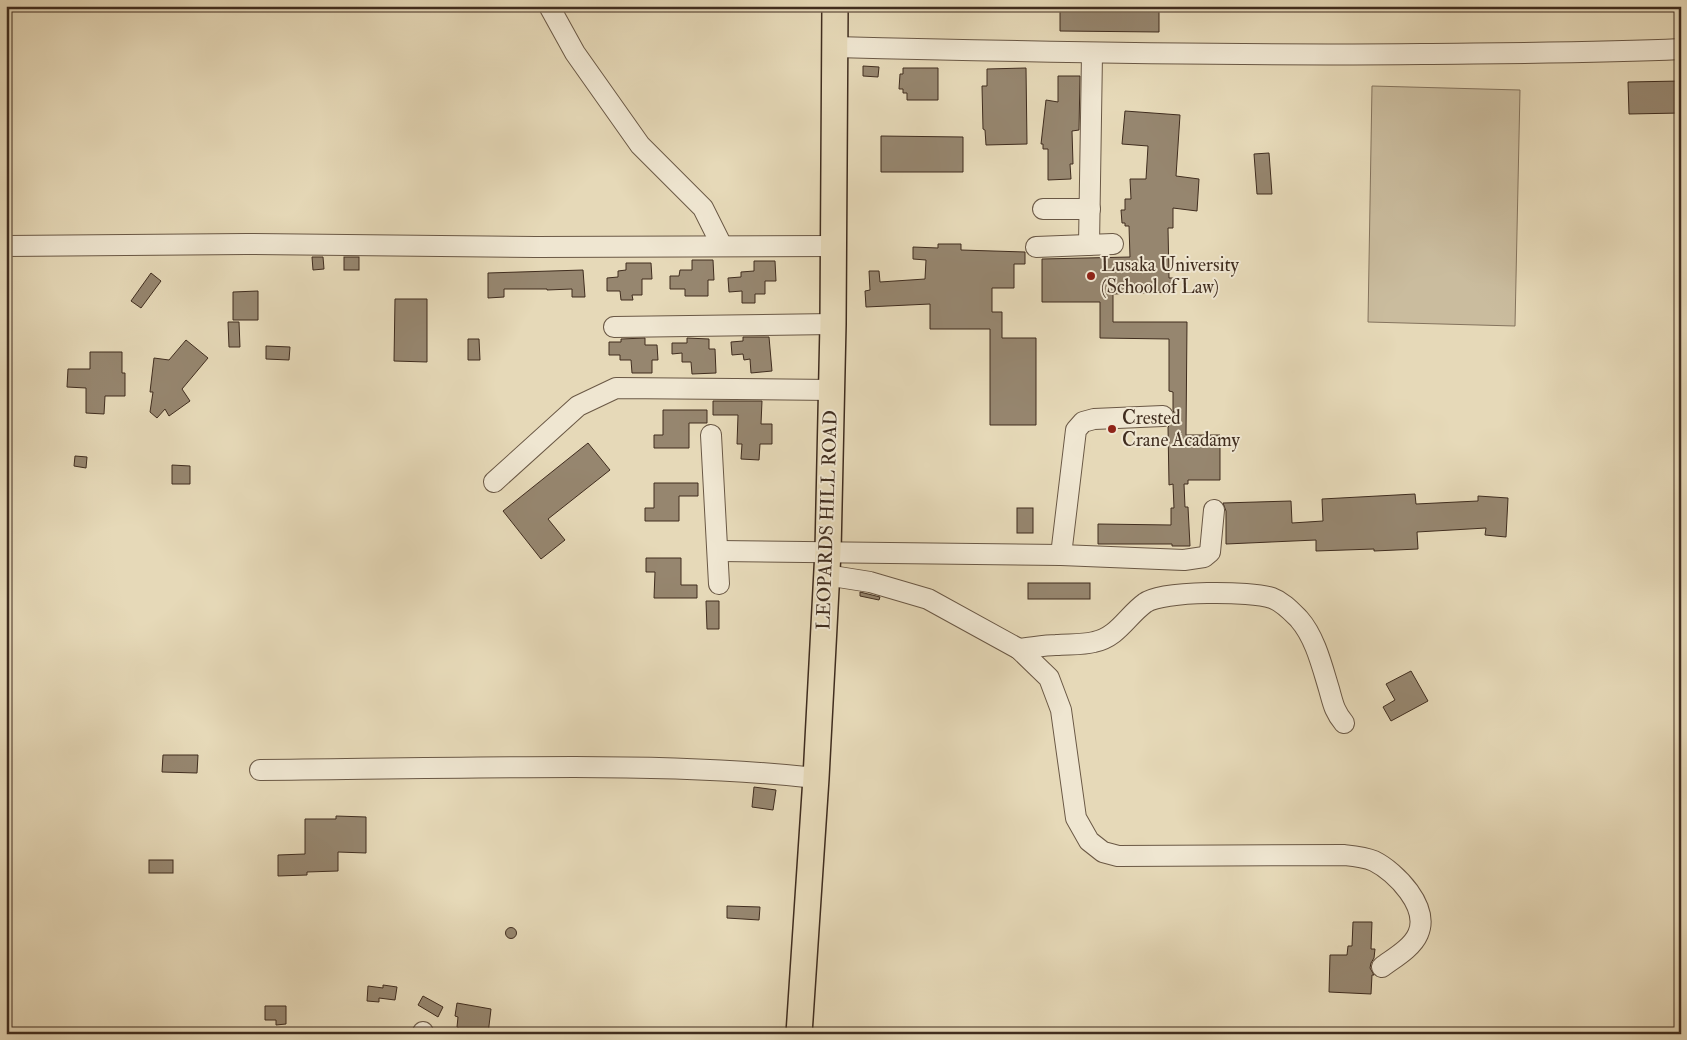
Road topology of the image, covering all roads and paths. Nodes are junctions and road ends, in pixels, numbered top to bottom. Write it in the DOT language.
graph roads {
  1 [pos="549,6"];
  2 [pos="835,6"];
  3 [pos="836,47"];
  4 [pos="1681,49"];
  5 [pos="1092,54"];
  6 [pos="1043,209"];
  7 [pos="1090,209"];
  8 [pos="1113,244"];
  9 [pos="1089,245"];
  10 [pos="6,246"];
  11 [pos="722,246"];
  12 [pos="833,246"];
  13 [pos="1036,247"];
  14 [pos="833,324"];
  15 [pos="614,327"];
  16 [pos="832,390"];
  17 [pos="1163,416"];
  18 [pos="711,435"];
  19 [pos="494,482"];
  20 [pos="1214,510"];
  21 [pos="718,551"];
  22 [pos="1061,555"];
  23 [pos="827,563"];
  24 [pos="719,584"];
  25 [pos="1018,649"];
  26 [pos="1344,723"];
  27 [pos="260,770"];
  28 [pos="816,778"];
  29 [pos="1382,967"];
  30 [pos="799,1034"];
  1 -- 11 [label="street"];
  2 -- 3 [label="main road, LEOPARDS HILL ROAD"];
  3 -- 5 [label="street"];
  3 -- 12 [label="main road, LEOPARDS HILL ROAD"];
  4 -- 5 [label="street"];
  5 -- 7 [label="street"];
  6 -- 7 [label="street"];
  7 -- 9 [label="street"];
  8 -- 9 [label="street"];
  9 -- 13 [label="street"];
  10 -- 11 [label="street"];
  11 -- 12 [label="street"];
  12 -- 14 [label="main road, LEOPARDS HILL ROAD"];
  14 -- 15 [label="street"];
  14 -- 16 [label="main road, LEOPARDS HILL ROAD"];
  16 -- 19 [label="street"];
  16 -- 23 [label="main road, LEOPARDS HILL ROAD"];
  17 -- 22 [label="street"];
  18 -- 21 [label="street"];
  20 -- 22 [label="street"];
  21 -- 23 [label="street"];
  21 -- 24 [label="street"];
  22 -- 23 [label="street"];
  23 -- 25 [label="street"];
  23 -- 28 [label="main road, LEOPARDS HILL ROAD"];
  25 -- 26 [label="street"];
  25 -- 29 [label="street"];
  27 -- 28 [label="street"];
  28 -- 30 [label="main road, LEOPARDS HILL ROAD"];
}
